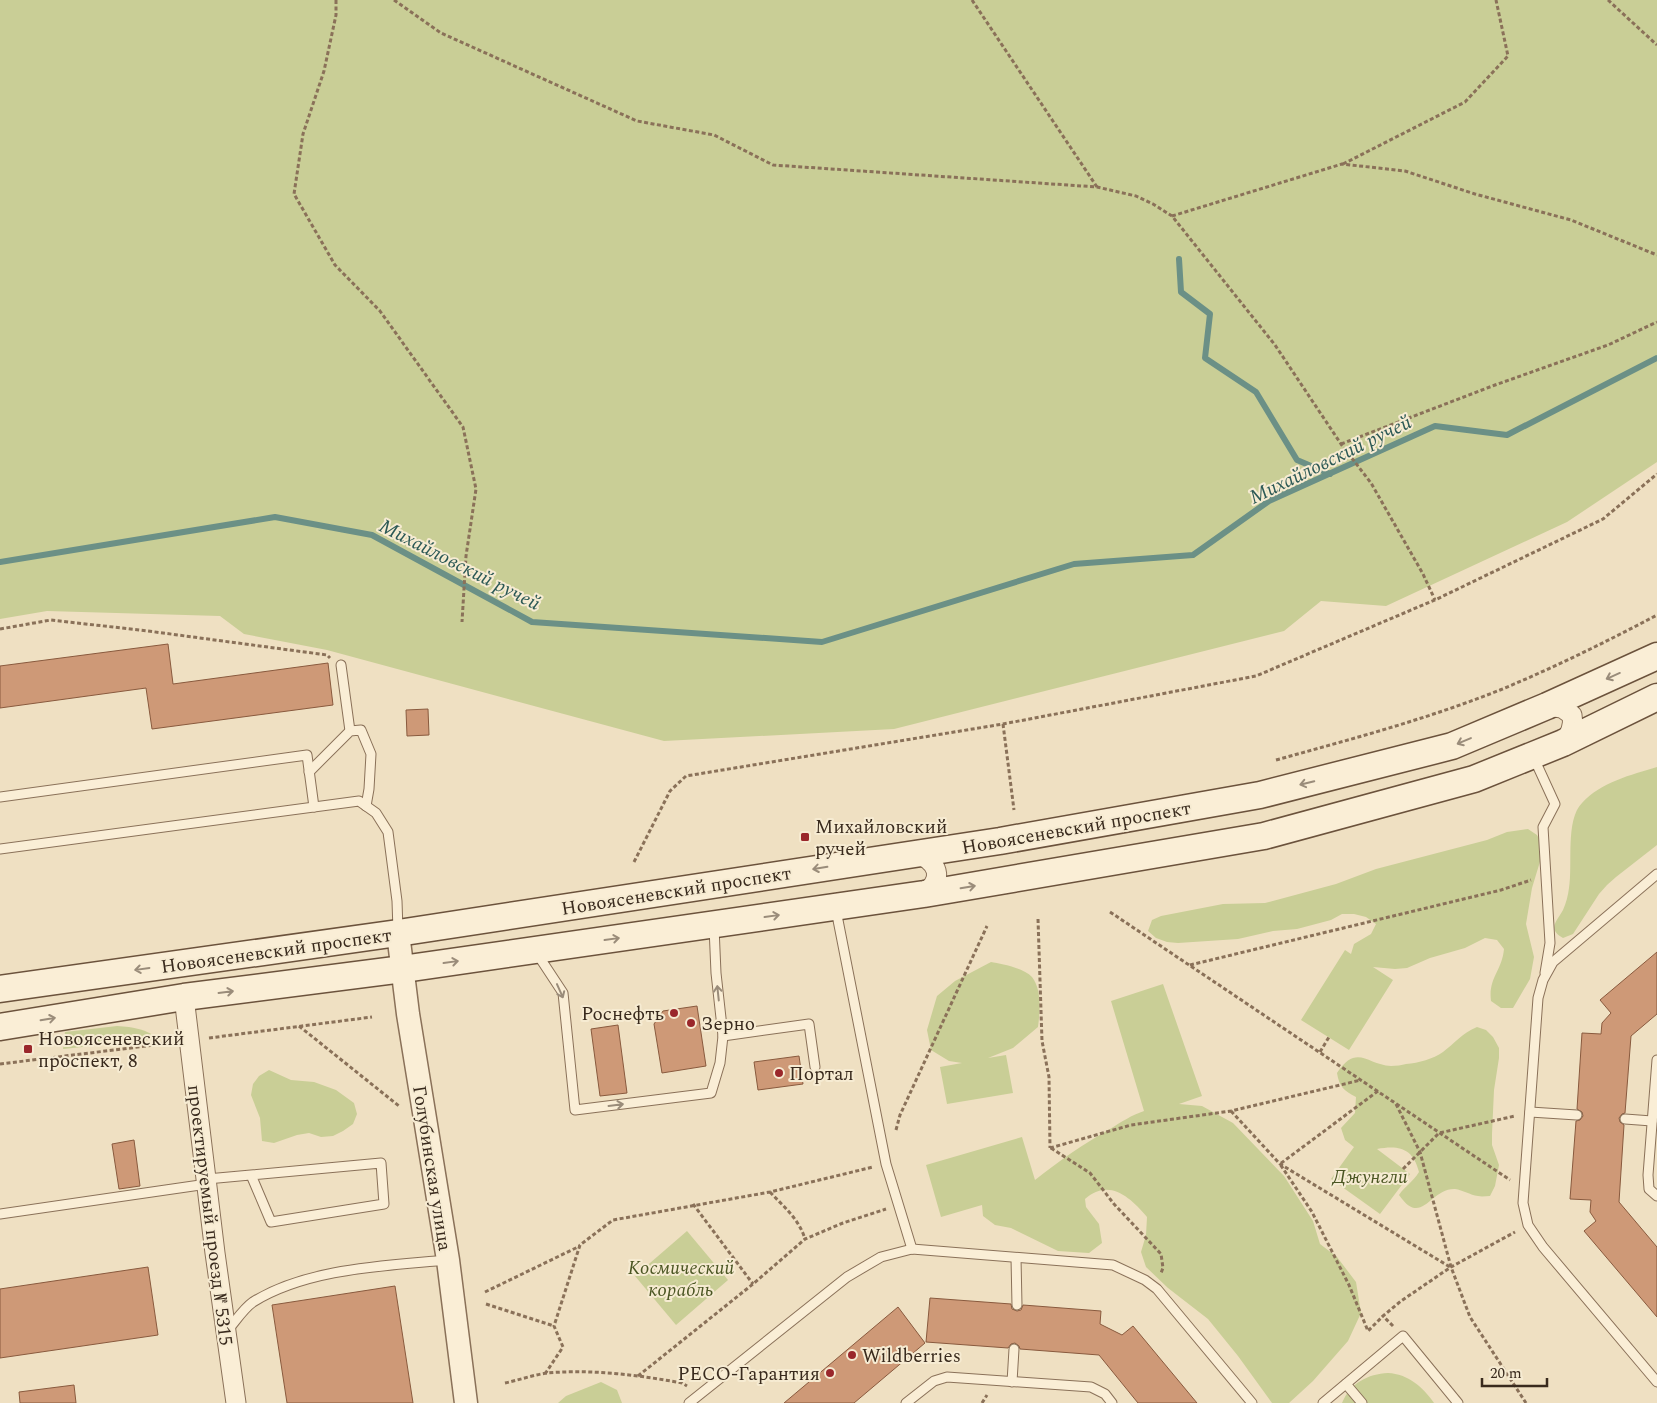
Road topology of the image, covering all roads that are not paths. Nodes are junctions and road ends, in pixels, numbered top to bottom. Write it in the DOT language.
graph roads {
  1 [pos="1657,656"];
  2 [pos="341,665"];
  3 [pos="1588,687"];
  4 [pos="1657,697"];
  5 [pos="1547,706"];
  6 [pos="1604,723"];
  7 [pos="350,731"];
  8 [pos="1563,743"];
  9 [pos="1533,756"];
  10 [pos="309,772"];
  11 [pos="0,797"];
  12 [pos="366,806"];
  13 [pos="314,807"];
  14 [pos="0,849"];
  15 [pos="916,853"];
  16 [pos="1657,874"];
  17 [pos="924,894"];
  18 [pos="835,907"];
  19 [pos="714,924"];
  20 [pos="398,933"];
  21 [pos="535,950"];
  22 [pos="403,970"];
  23 [pos="1543,980"];
  24 [pos="0,989"];
  25 [pos="184,998"];
  26 [pos="0,1027"];
  27 [pos="722,1036"];
  28 [pos="1657,1060"];
  29 [pos="815,1067"];
  30 [pos="1530,1112"];
  31 [pos="1576,1115"];
  32 [pos="1625,1119"];
  33 [pos="1652,1121"];
  34 [pos="252,1175"];
  35 [pos="207,1181"];
  36 [pos="1657,1196"];
  37 [pos="0,1214"];
  38 [pos="912,1249"];
  39 [pos="1016,1258"];
  40 [pos="448,1260"];
  41 [pos="1017,1305"];
  42 [pos="226,1332"];
  43 [pos="1014,1349"];
  44 [pos="1012,1382"];
  45 [pos="1657,1382"];
  46 [pos="1346,1384"];
  47 [pos="236,1403"];
  48 [pos="466,1403"];
  49 [pos="689,1403"];
  50 [pos="906,1403"];
  51 [pos="1112,1403"];
  52 [pos="1252,1403"];
  53 [pos="1323,1403"];
  54 [pos="1362,1403"];
  55 [pos="1458,1403"];
  1 -- 3 [label="main road, Новоясеневский проспект, one-way"];
  2 -- 7 [label="lane"];
  3 -- 5 [label="main road, Новоясеневский проспект"];
  3 -- 6 [label="street"];
  4 -- 6 [label="main road, Новоясеневский проспект"];
  5 -- 8 [label="street"];
  5 -- 15 [label="main road, Новоясеневский проспект, one-way"];
  6 -- 8 [label="main road, Новоясеневский проспект"];
  7 -- 10 [label="lane"];
  7 -- 12 [label="lane"];
  8 -- 9 [label="main road, Новоясеневский проспект"];
  17 -- 9 [label="main road, Новоясеневский проспект, one-way"];
  9 -- 23 [label="lane"];
  10 -- 11 [label="lane"];
  10 -- 13 [label="lane"];
  12 -- 13 [label="lane"];
  12 -- 20 [label="lane"];
  13 -- 14 [label="lane"];
  15 -- 17 [label="street"];
  15 -- 20 [label="main road, Новоясеневский проспект, one-way"];
  16 -- 23 [label="lane"];
  17 -- 18 [label="main road, Новоясеневский проспект"];
  19 -- 18 [label="main road, Новоясеневский проспект, one-way"];
  18 -- 38 [label="lane"];
  21 -- 19 [label="main road, Новоясеневский проспект, one-way"];
  27 -- 19 [label="lane, one-way"];
  20 -- 22 [label="street, Голубинская улица"];
  20 -- 24 [label="main road, Новоясеневский проспект, one-way"];
  22 -- 21 [label="main road, Новоясеневский проспект, one-way"];
  21 -- 27 [label="lane, one-way"];
  25 -- 22 [label="main road, Новоясеневский проспект, one-way"];
  22 -- 40 [label="street, Голубинская улица"];
  23 -- 30 [label="lane"];
  26 -- 25 [label="main road, Новоясеневский проспект, one-way"];
  25 -- 35 [label="street, проектируемый проезд № 5315"];
  27 -- 29 [label="lane"];
  28 -- 33 [label="lane"];
  30 -- 31 [label="lane"];
  30 -- 45 [label="lane"];
  32 -- 33 [label="lane"];
  33 -- 36 [label="lane"];
  34 -- 34 [label="lane"];
  34 -- 35 [label="lane"];
  35 -- 37 [label="lane"];
  35 -- 42 [label="street, проектируемый проезд № 5315"];
  38 -- 39 [label="lane"];
  38 -- 49 [label="lane"];
  39 -- 41 [label="lane"];
  39 -- 52 [label="lane"];
  40 -- 42 [label="lane"];
  40 -- 48 [label="street, Голубинская улица"];
  42 -- 47 [label="street, проектируемый проезд № 5315"];
  43 -- 44 [label="lane"];
  44 -- 50 [label="lane"];
  44 -- 51 [label="lane"];
  46 -- 53 [label="lane"];
  46 -- 54 [label="lane"];
  46 -- 55 [label="lane"];
}
